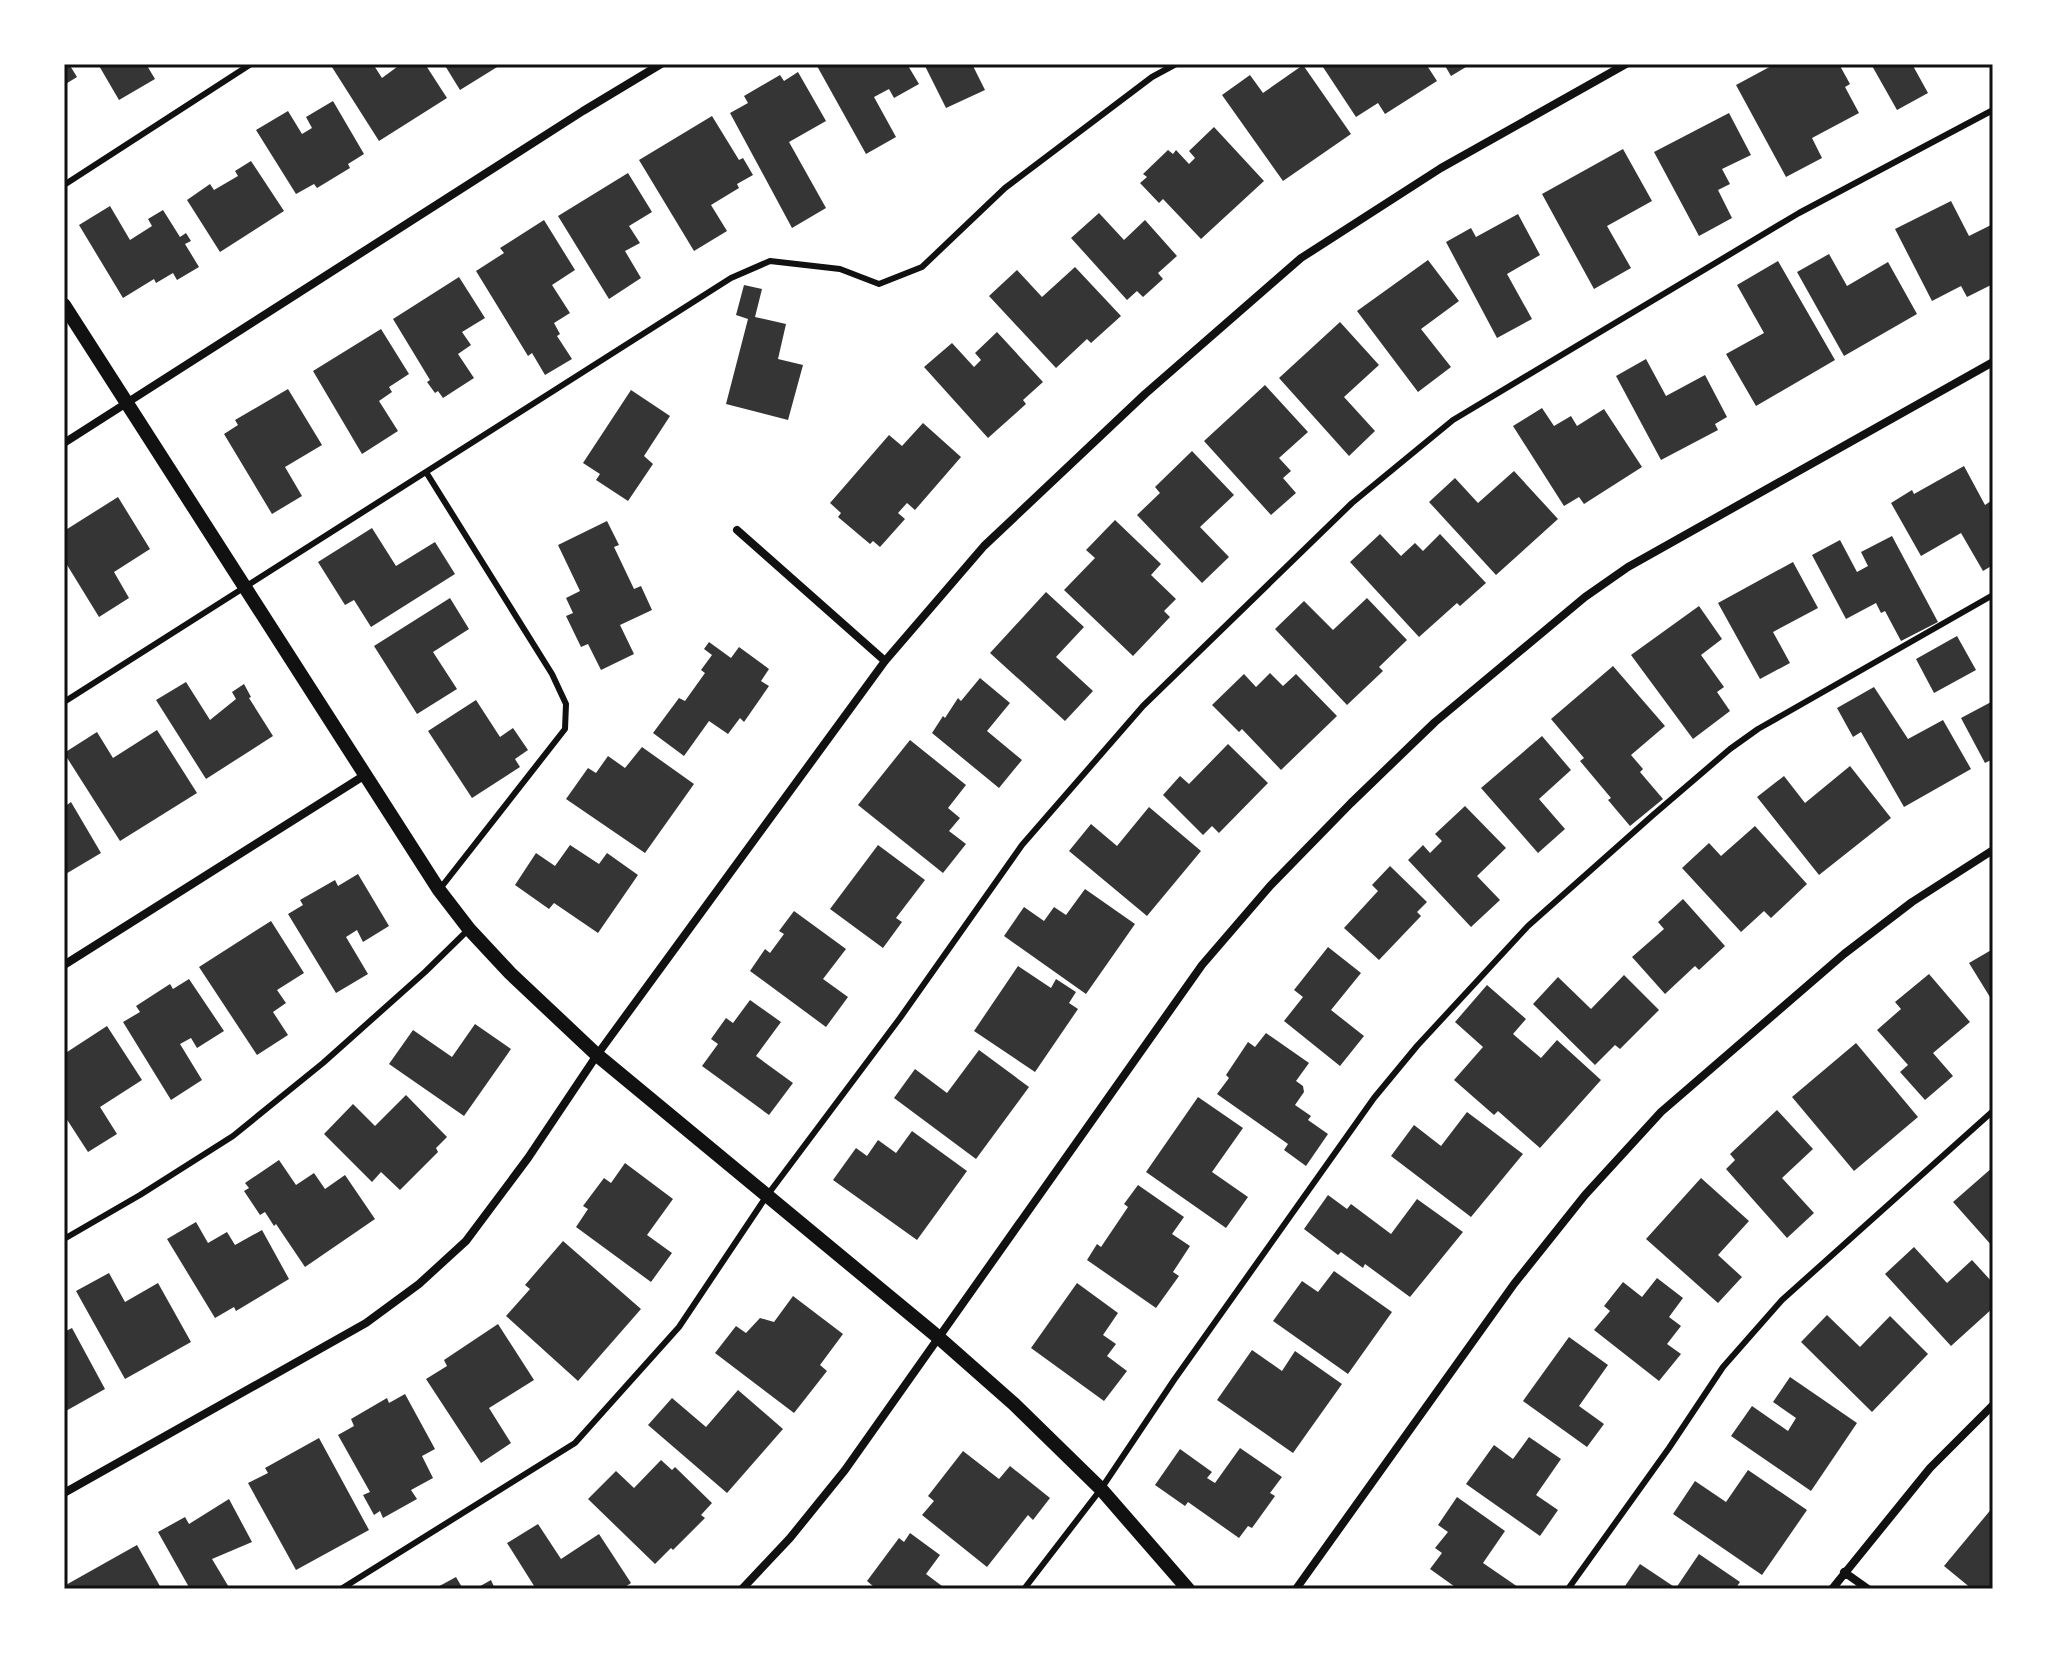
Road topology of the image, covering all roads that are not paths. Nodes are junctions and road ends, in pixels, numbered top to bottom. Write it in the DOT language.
graph roads {
  1 [pos="251,64"];
  2 [pos="661,64"];
  3 [pos="1176,64"];
  4 [pos="1626,64"];
  5 [pos="1993,110"];
  6 [pos="64,185"];
  7 [pos="64,305"];
  8 [pos="1993,362"];
  9 [pos="126,404"];
  10 [pos="64,443"];
  11 [pos="426,472"];
  12 [pos="737,530"];
  13 [pos="245,587"];
  14 [pos="1993,595"];
  15 [pos="885,661"];
  16 [pos="64,702"];
  17 [pos="365,775"];
  18 [pos="1993,850"];
  19 [pos="439,890"];
  20 [pos="469,929"];
  21 [pos="64,965"];
  22 [pos="597,1055"];
  23 [pos="1993,1111"];
  24 [pos="766,1197"];
  25 [pos="64,1239"];
  26 [pos="938,1337"];
  27 [pos="1993,1405"];
  28 [pos="1101,1489"];
  29 [pos="64,1493"];
  30 [pos="1844,1572"];
  31 [pos="341,1589"];
  32 [pos="742,1589"];
  33 [pos="1024,1589"];
  34 [pos="1188,1589"];
  35 [pos="1296,1589"];
  36 [pos="1568,1589"];
  37 [pos="1832,1589"];
  38 [pos="1868,1589"];
  1 -- 6 [label="lane"];
  2 -- 9 [label="street"];
  3 -- 11 [label="lane"];
  4 -- 15 [label="street"];
  5 -- 24 [label="lane"];
  7 -- 9 [label="street"];
  8 -- 26 [label="street"];
  9 -- 10 [label="street"];
  9 -- 13 [label="street"];
  11 -- 13 [label="lane"];
  11 -- 19 [label="lane"];
  12 -- 15 [label="street"];
  13 -- 16 [label="lane"];
  13 -- 17 [label="street"];
  14 -- 28 [label="lane"];
  15 -- 22 [label="street"];
  17 -- 19 [label="street"];
  17 -- 21 [label="street"];
  18 -- 35 [label="street"];
  19 -- 20 [label="street"];
  20 -- 22 [label="street"];
  20 -- 25 [label="lane"];
  22 -- 24 [label="street"];
  22 -- 29 [label="street"];
  23 -- 36 [label="lane"];
  24 -- 26 [label="street"];
  24 -- 31 [label="lane"];
  26 -- 28 [label="street"];
  26 -- 32 [label="street"];
  27 -- 30 [label="street"];
  28 -- 33 [label="lane"];
  28 -- 34 [label="street"];
  30 -- 37 [label="street"];
  30 -- 38 [label="street"];
}
